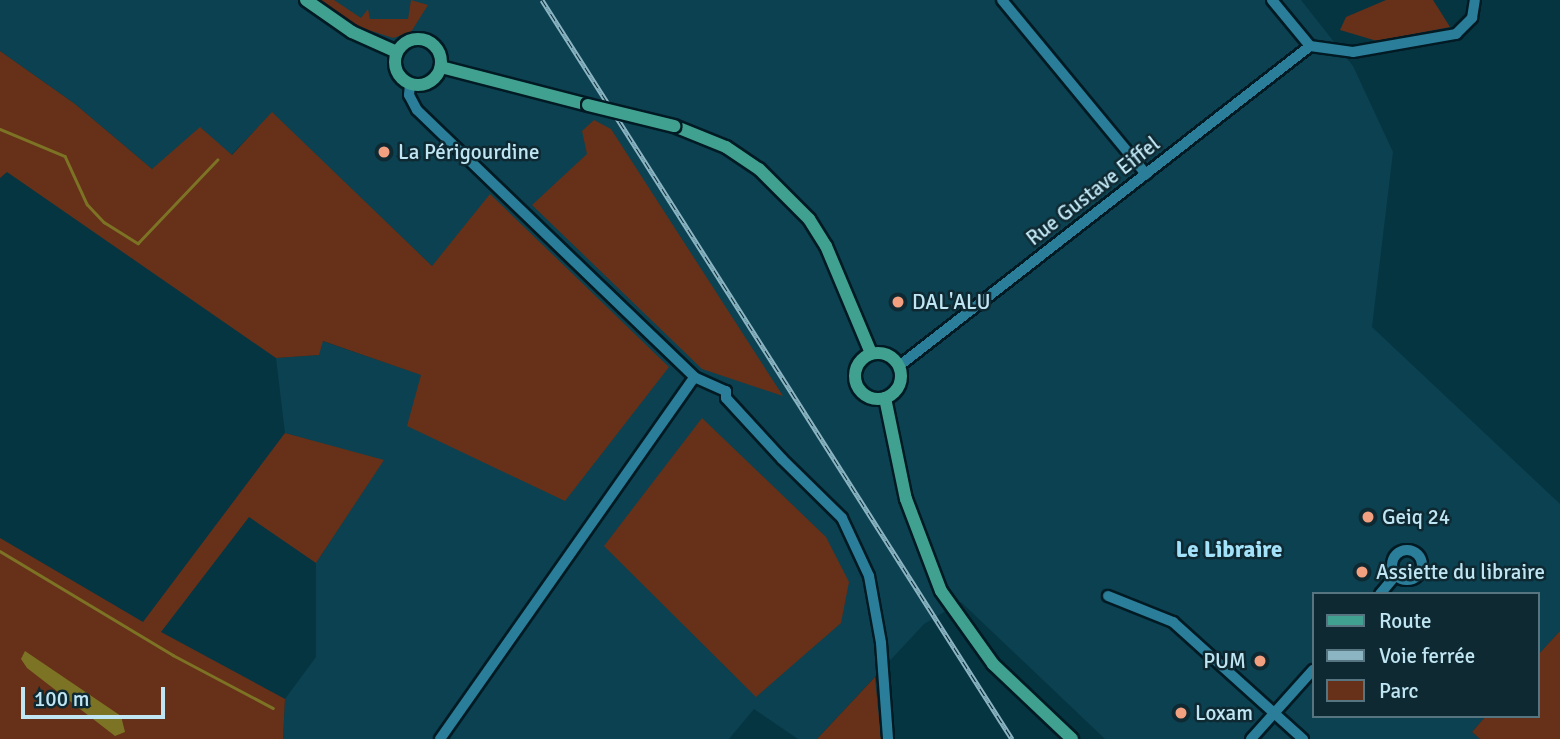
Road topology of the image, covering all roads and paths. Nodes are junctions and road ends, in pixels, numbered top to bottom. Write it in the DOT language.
graph roads {
  1 [pos="306,0"];
  2 [pos="1002,0"];
  3 [pos="1272,0"];
  4 [pos="1475,0"];
  5 [pos="1310,46"];
  6 [pos="397,52"];
  7 [pos="441,66"];
  8 [pos="410,84"];
  9 [pos="1146,174"];
  10 [pos="871,353"];
  11 [pos="899,366"];
  12 [pos="694,377"];
  13 [pos="885,398"];
  14 [pos="1396,575"];
  15 [pos="1382,592"];
  16 [pos="1108,596"];
  17 [pos="1312,671"];
  18 [pos="1275,714"];
  19 [pos="440,739"];
  20 [pos="888,739"];
  21 [pos="1072,739"];
  22 [pos="1251,739"];
  23 [pos="1303,739"];
  1 -- 6 [label="main road"];
  2 -- 9 [label="street"];
  3 -- 5 [label="street"];
  4 -- 5 [label="street"];
  5 -- 9 [label="street, Rue Gustave Eiffel"];
  6 -- 7 [label="main road"];
  6 -- 8 [label="main road"];
  7 -- 8 [label="main road"];
  7 -- 10 [label="main road, bridge"];
  8 -- 12 [label="street"];
  9 -- 11 [label="street, Rue Gustave Eiffel"];
  10 -- 11 [label="main road"];
  10 -- 13 [label="main road"];
  11 -- 13 [label="main road"];
  12 -- 19 [label="street"];
  12 -- 20 [label="street"];
  13 -- 21 [label="main road"];
  14 -- 15 [label="street"];
  16 -- 18 [label="street"];
  17 -- 18 [label="street"];
  18 -- 22 [label="street"];
  18 -- 23 [label="street"];
}
